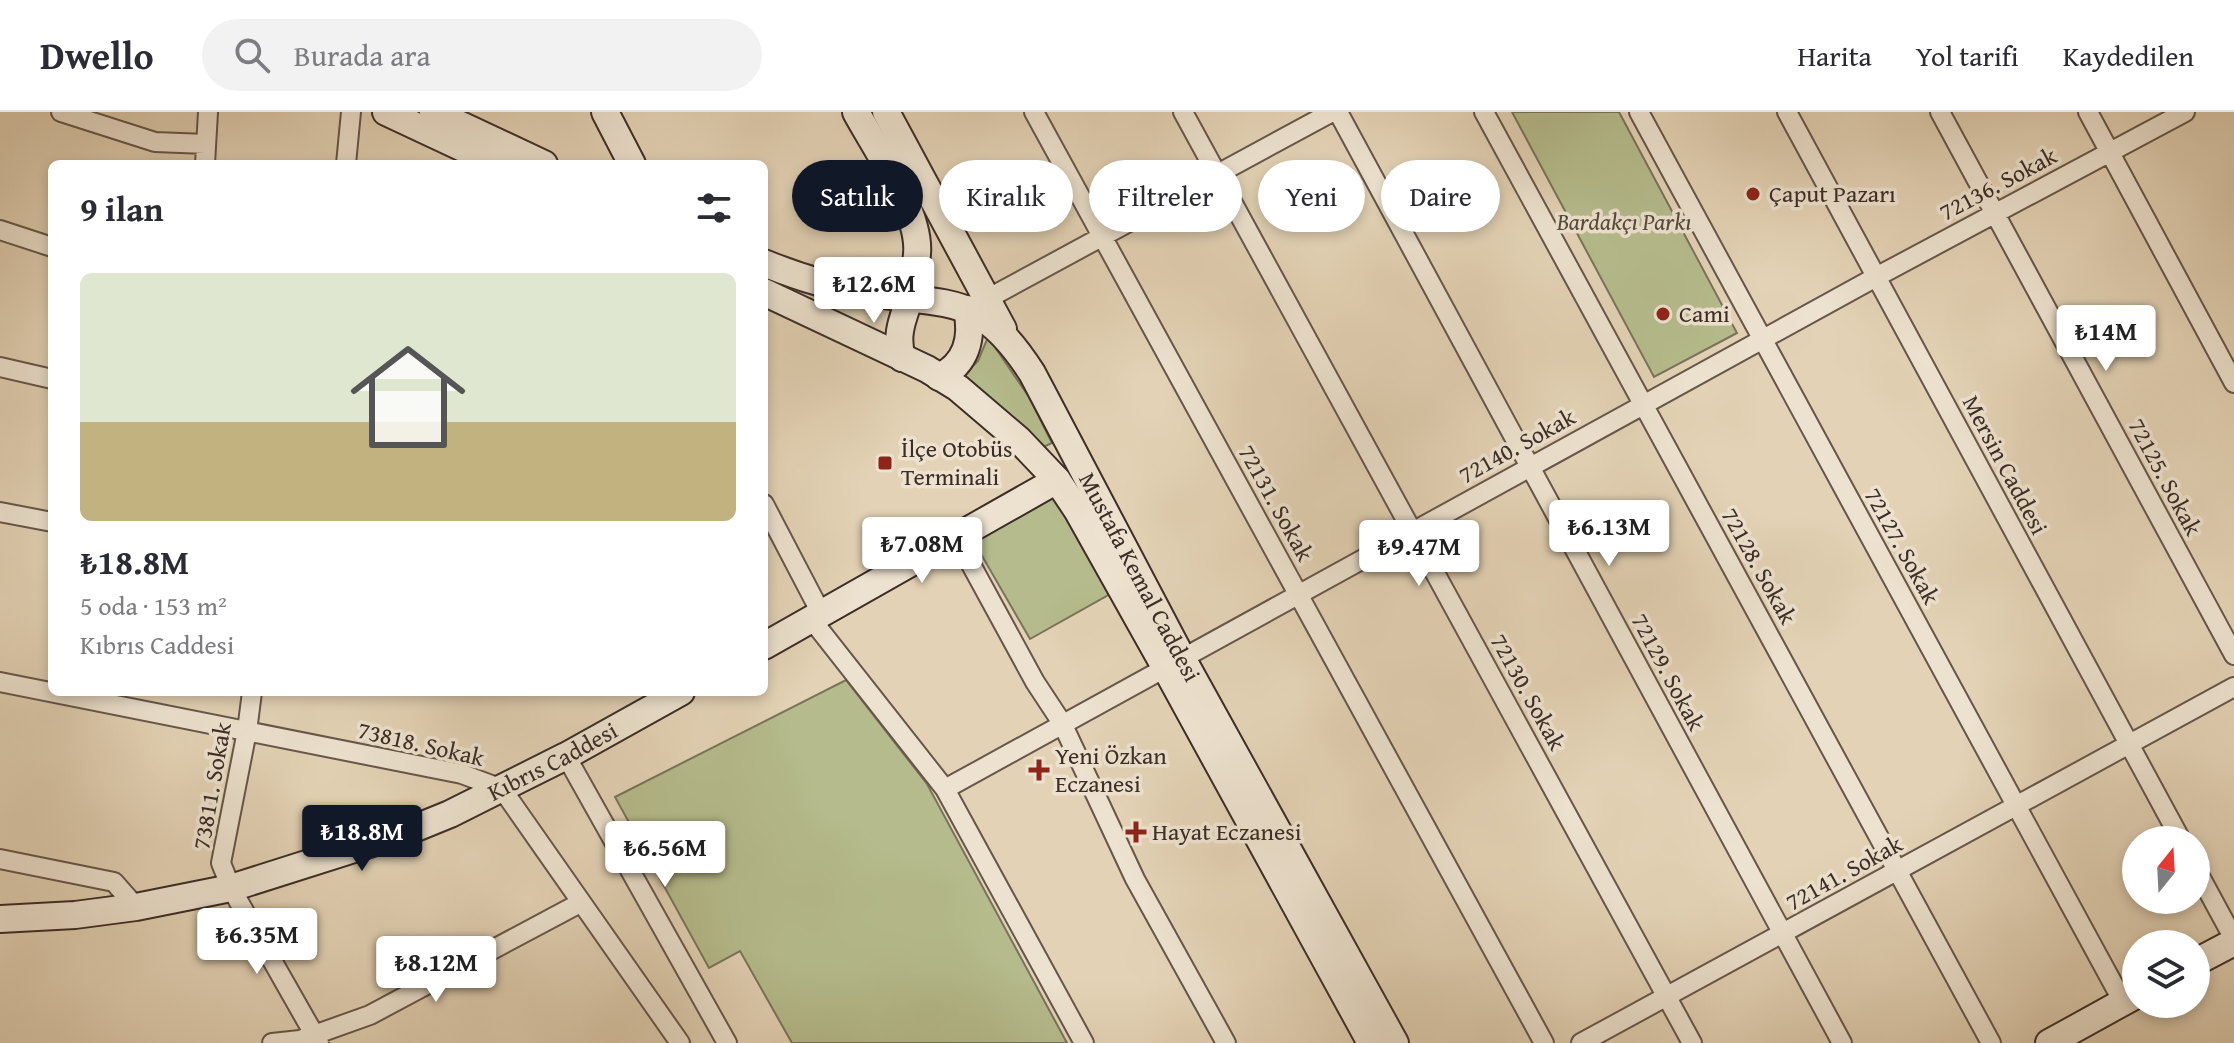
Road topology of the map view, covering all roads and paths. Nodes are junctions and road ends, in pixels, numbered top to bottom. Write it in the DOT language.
graph roads {
  1 [pos="61,112"];
  2 [pos="208,112"];
  3 [pos="351,112"];
  4 [pos="386,112"];
  5 [pos="433,112"];
  6 [pos="605,112"];
  7 [pos="856,112"];
  8 [pos="886,112"];
  9 [pos="1034,112"];
  10 [pos="1183,112"];
  11 [pos="1335,112"];
  12 [pos="1484,112"];
  13 [pos="1639,112"];
  14 [pos="1787,112"];
  15 [pos="1940,112"];
  16 [pos="2088,112"];
  17 [pos="2185,112"];
  18 [pos="618,125"];
  19 [pos="206,144"];
  20 [pos="2109,152"];
  21 [pos="205,160"];
  22 [pos="346,160"];
  23 [pos="488,160"];
  24 [pos="535,160"];
  25 [pos="631,160"];
  26 [pos="1209,160"];
  27 [pos="1242,161"];
  28 [pos="1995,213"];
  29 [pos="1242,220"];
  30 [pos="0,230"];
  31 [pos="1110,232"];
  32 [pos="1103,236"];
  33 [pos="48,246"];
  34 [pos="768,264"];
  35 [pos="1876,277"];
  36 [pos="768,294"];
  37 [pos="910,297"];
  38 [pos="977,304"];
  39 [pos="1762,339"];
  40 [pos="902,358"];
  41 [pos="0,367"];
  42 [pos="939,377"];
  43 [pos="48,378"];
  44 [pos="2234,383"];
  45 [pos="1643,404"];
  46 [pos="1530,466"];
  47 [pos="1057,480"];
  48 [pos="0,512"];
  49 [pos="768,514"];
  50 [pos="48,521"];
  51 [pos="1412,531"];
  52 [pos="956,537"];
  53 [pos="1298,594"];
  54 [pos="817,618"];
  55 [pos="768,644"];
  56 [pos="2234,655"];
  57 [pos="1174,662"];
  58 [pos="0,682"];
  59 [pos="2234,687"];
  60 [pos="48,692"];
  61 [pos="71,696"];
  62 [pos="251,696"];
  63 [pos="674,696"];
  64 [pos="1062,723"];
  65 [pos="247,731"];
  66 [pos="2129,745"];
  67 [pos="566,756"];
  68 [pos="502,789"];
  69 [pos="945,789"];
  70 [pos="2017,807"];
  71 [pos="2173,826"];
  72 [pos="0,859"];
  73 [pos="1898,871"];
  74 [pos="231,888"];
  75 [pos="2210,895"];
  76 [pos="580,903"];
  77 [pos="136,907"];
  78 [pos="0,919"];
  79 [pos="1783,934"];
  80 [pos="2234,940"];
  81 [pos="2210,954"];
  82 [pos="2122,985"];
  83 [pos="1667,996"];
  84 [pos="2122,1003"];
  85 [pos="316,1039"];
  86 [pos="272,1043"];
  87 [pos="680,1043"];
  88 [pos="727,1043"];
  89 [pos="1084,1043"];
  90 [pos="1226,1043"];
  91 [pos="1371,1043"];
  92 [pos="1395,1043"];
  93 [pos="1544,1043"];
  94 [pos="1581,1043"];
  95 [pos="1692,1043"];
  96 [pos="1842,1043"];
  97 [pos="1991,1043"];
  98 [pos="2049,1043"];
  1 -- 19 [label="street"];
  2 -- 19 [label="street"];
  3 -- 22 [label="street"];
  4 -- 23 [label="main road"];
  5 -- 24 [label="main road"];
  6 -- 18 [label="main road"];
  7 -- 37 [label="main road"];
  8 -- 38 [label="main road"];
  9 -- 32 [label="street, 72131. Sokak"];
  10 -- 26 [label="street, 72130. Sokak"];
  11 -- 27 [label="street"];
  11 -- 46 [label="street, 72129. Sokak"];
  12 -- 45 [label="street, 72128. Sokak"];
  13 -- 39 [label="street, 72127. Sokak"];
  14 -- 35 [label="street, Mersin Caddesi"];
  15 -- 28 [label="street, 72125. Sokak"];
  16 -- 20 [label="street"];
  17 -- 20 [label="street, 72136. Sokak"];
  18 -- 25 [label="main road"];
  19 -- 21 [label="street"];
  20 -- 28 [label="street, 72136. Sokak"];
  20 -- 44 [label="street"];
  28 -- 35 [label="street, 72136. Sokak"];
  28 -- 56 [label="street, 72125. Sokak"];
  29 -- 51 [label="street, 72130. Sokak"];
  30 -- 33 [label="street"];
  31 -- 32 [label="street"];
  32 -- 38 [label="street"];
  32 -- 53 [label="street, 72131. Sokak"];
  34 -- 37 [label="main road, Mustafa Kemal Caddesi"];
  35 -- 39 [label="street, 72140. Sokak"];
  35 -- 66 [label="street, Mersin Caddesi"];
  36 -- 40 [label="main road, Mustafa Kemal Caddesi"];
  37 -- 38 [label="main road, Mustafa Kemal Caddesi"];
  37 -- 40 [label="main road"];
  38 -- 42 [label="main road"];
  38 -- 57 [label="main road, Mustafa Kemal Caddesi"];
  39 -- 45 [label="street, 72140. Sokak"];
  39 -- 70 [label="street, 72127. Sokak"];
  40 -- 42 [label="main road, Mustafa Kemal Caddesi"];
  41 -- 43 [label="street"];
  42 -- 47 [label="main road, Mustafa Kemal Caddesi"];
  45 -- 46 [label="street, 72140. Sokak"];
  45 -- 73 [label="street, 72128. Sokak"];
  46 -- 51 [label="street, 72140. Sokak"];
  46 -- 79 [label="street, 72129. Sokak"];
  47 -- 52 [label="main road"];
  47 -- 57 [label="main road, Mustafa Kemal Caddesi"];
  48 -- 50 [label="street"];
  49 -- 54 [label="street"];
  51 -- 53 [label="street, 72140. Sokak"];
  51 -- 83 [label="street, 72130. Sokak"];
  52 -- 54 [label="main road"];
  52 -- 64 [label="street"];
  53 -- 57 [label="street, 72140. Sokak"];
  53 -- 93 [label="street, 72131. Sokak"];
  54 -- 55 [label="main road"];
  54 -- 69 [label="street"];
  57 -- 64 [label="street, 72140. Sokak"];
  57 -- 91 [label="main road, Mustafa Kemal Caddesi"];
  57 -- 92 [label="main road, Mustafa Kemal Caddesi"];
  58 -- 60 [label="street, 73818. Sokak"];
  59 -- 66 [label="street, 72141. Sokak"];
  61 -- 65 [label="street, 73818. Sokak"];
  62 -- 65 [label="street, 73811. Sokak"];
  63 -- 67 [label="main road, Kıbrıs Caddesi"];
  64 -- 69 [label="street, 72140. Sokak"];
  64 -- 90 [label="street"];
  65 -- 68 [label="street, 73818. Sokak"];
  65 -- 74 [label="street, 73811. Sokak"];
  66 -- 70 [label="street, 72141. Sokak"];
  66 -- 71 [label="street, Mersin Caddesi"];
  67 -- 68 [label="main road, Kıbrıs Caddesi"];
  67 -- 88 [label="street"];
  68 -- 74 [label="main road, Kıbrıs Caddesi"];
  68 -- 76 [label="street"];
  69 -- 89 [label="street"];
  70 -- 73 [label="street, 72141. Sokak"];
  70 -- 82 [label="street, 72127. Sokak"];
  72 -- 77 [label="street"];
  73 -- 79 [label="street, 72141. Sokak"];
  73 -- 97 [label="street, 72128. Sokak"];
  74 -- 77 [label="main road, Kıbrıs Caddesi"];
  74 -- 85 [label="street, 73811. Sokak"];
  75 -- 80 [label="street"];
  76 -- 85 [label="street"];
  76 -- 87 [label="street"];
  77 -- 78 [label="main road, Kıbrıs Caddesi"];
  79 -- 83 [label="street, 72141. Sokak"];
  79 -- 96 [label="street, 72129. Sokak"];
  80 -- 81 [label="main road"];
  83 -- 94 [label="street, 72141. Sokak"];
  83 -- 95 [label="street, 72130. Sokak"];
  84 -- 98 [label="main road"];
  85 -- 86 [label="street"];
}
